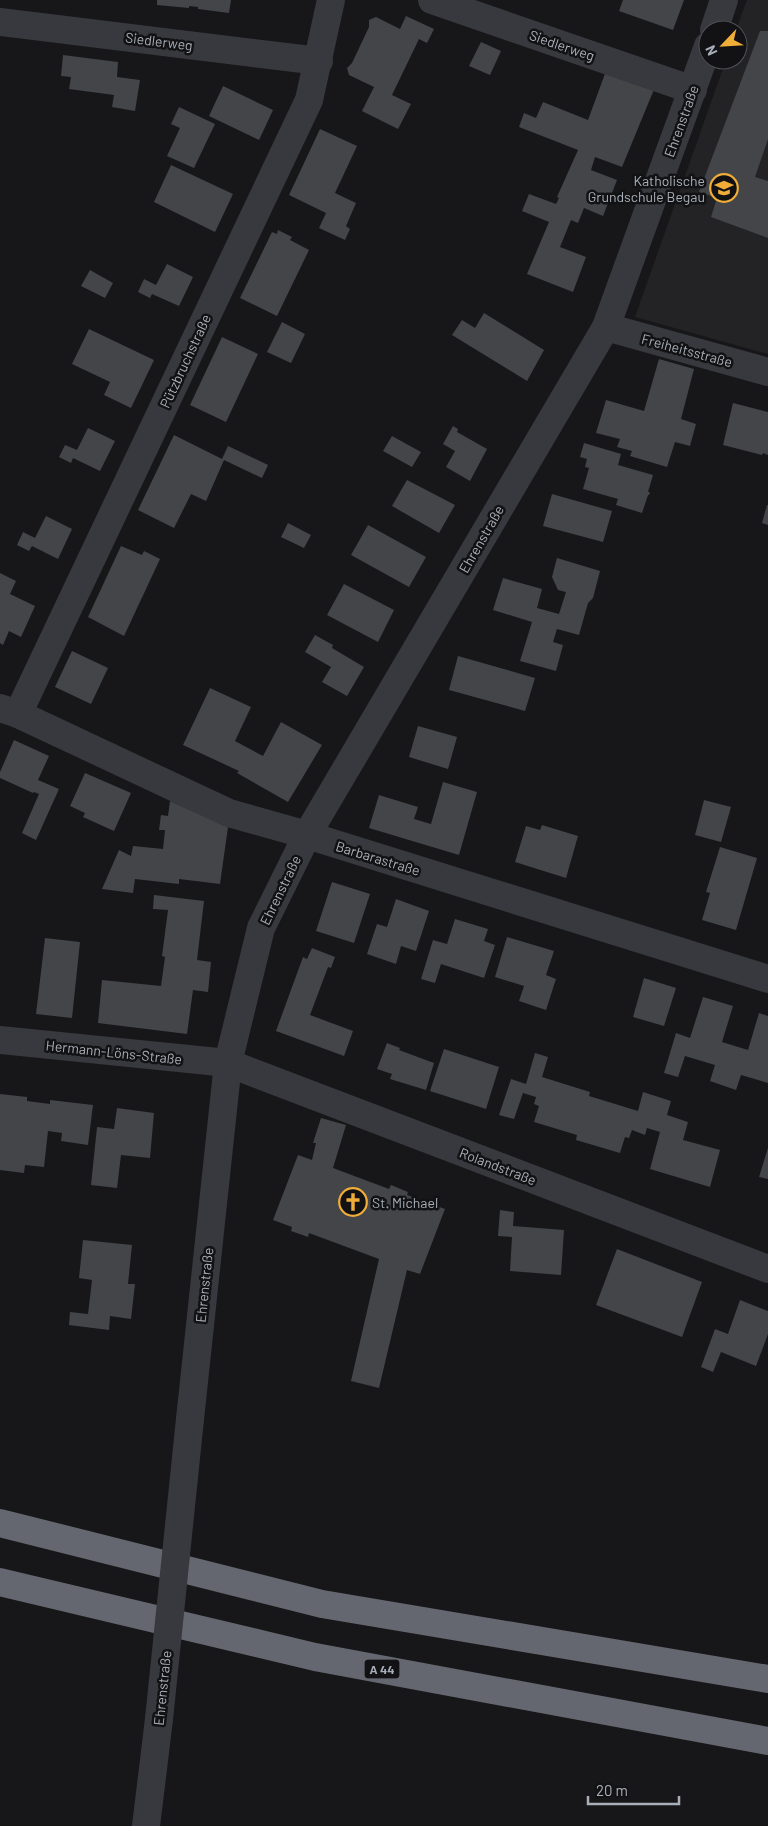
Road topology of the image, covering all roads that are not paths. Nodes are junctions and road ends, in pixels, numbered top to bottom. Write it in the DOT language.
graph roads {
  1 [pos="331,0"];
  2 [pos="432,0"];
  3 [pos="724,0"];
  4 [pos="717,20"];
  5 [pos="0,22"];
  6 [pos="318,61"];
  7 [pos="700,70"];
  8 [pos="693,90"];
  9 [pos="606,327"];
  10 [pos="768,372"];
  11 [pos="9,711"];
  12 [pos="307,835"];
  13 [pos="768,979"];
  14 [pos="0,1040"];
  15 [pos="228,1063"];
  16 [pos="768,1269"];
  17 [pos="0,1523"];
  18 [pos="0,1582"];
  19 [pos="768,1679"];
  20 [pos="768,1741"];
  21 [pos="146,1826"];
  1 -- 6 [label="street, Pützbruchstraße"];
  2 -- 8 [label="street, Siedlerweg"];
  3 -- 4 [label="street"];
  5 -- 6 [label="street, Siedlerweg"];
  6 -- 11 [label="street, Pützbruchstraße"];
  7 -- 8 [label="street, Ehrenstraße"];
  8 -- 9 [label="street, Ehrenstraße"];
  9 -- 10 [label="street, Freiheitsstraße"];
  9 -- 12 [label="street, Ehrenstraße"];
  11 -- 12 [label="street, Barbarastraße"];
  12 -- 13 [label="street, Barbarastraße"];
  12 -- 15 [label="street, Ehrenstraße"];
  14 -- 15 [label="street, Hermann-Löns-Straße"];
  15 -- 16 [label="street, Rolandstraße"];
  15 -- 21 [label="street, Ehrenstraße, bridge"];
  17 -- 19 [label="highway"];
  18 -- 20 [label="highway, A 44"];
}
